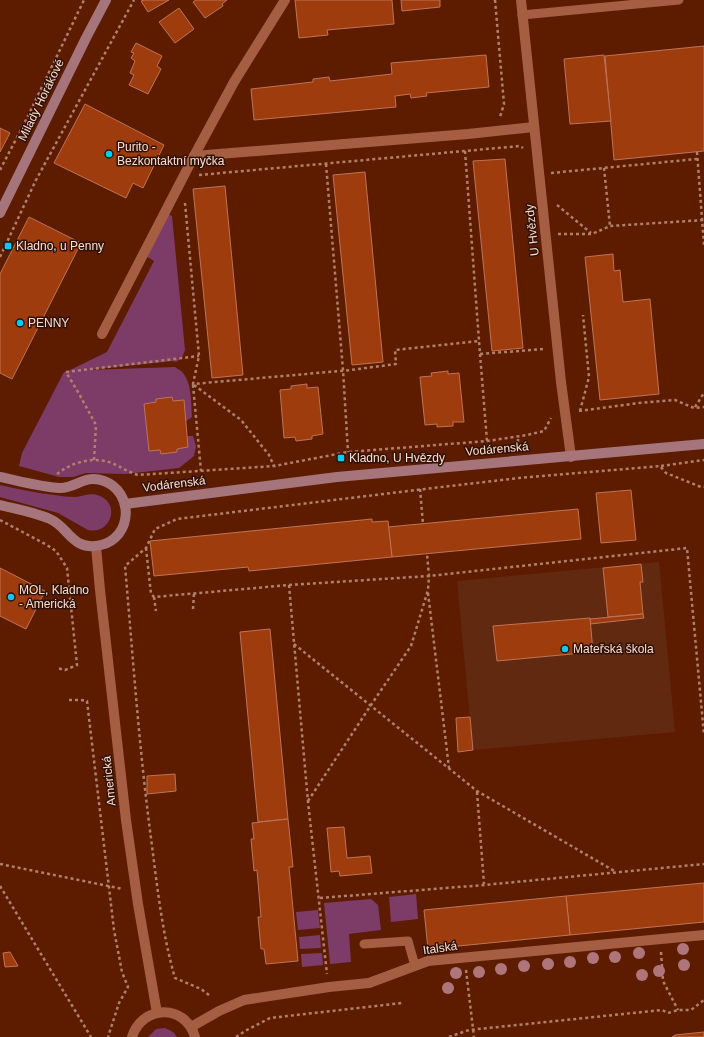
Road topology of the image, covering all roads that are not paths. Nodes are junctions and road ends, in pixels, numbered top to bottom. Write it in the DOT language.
graph roads {
  1 [pos="106,0"];
  2 [pos="285,0"];
  3 [pos="521,0"];
  4 [pos="679,0"];
  5 [pos="522,15"];
  6 [pos="534,126"];
  7 [pos="194,156"];
  8 [pos="0,213"];
  9 [pos="102,334"];
  10 [pos="704,444"];
  11 [pos="571,457"];
  12 [pos="0,477"];
  13 [pos="125,504"];
  14 [pos="0,505"];
  15 [pos="96,546"];
  16 [pos="704,935"];
  17 [pos="364,944"];
  18 [pos="415,966"];
  19 [pos="157,1013"];
  20 [pos="193,1032"];
  21 [pos="132,1037"];
  1 -- 8 [label="street, Milady Horákové"];
  2 -- 7 [label="street"];
  3 -- 5 [label="street, U Hvězdy"];
  4 -- 5 [label="lane"];
  5 -- 6 [label="street, U Hvězdy"];
  6 -- 7 [label="street"];
  6 -- 11 [label="street, U Hvězdy"];
  7 -- 9 [label="street"];
  10 -- 11 [label="street, Vodárenská"];
  11 -- 13 [label="street, Vodárenská"];
  12 -- 13 [label="street"];
  13 -- 15 [label="street"];
  14 -- 15 [label="street"];
  15 -- 19 [label="street, Americká"];
  16 -- 18 [label="street, Italská"];
  17 -- 18 [label="lane"];
  18 -- 20 [label="street, Italská"];
  19 -- 20 [label="street"];
  19 -- 21 [label="street"];
}
